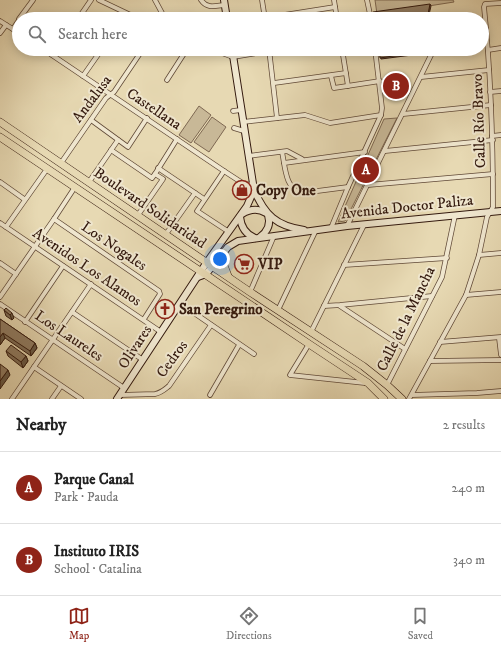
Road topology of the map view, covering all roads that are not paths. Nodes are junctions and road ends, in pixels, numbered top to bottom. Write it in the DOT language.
graph roads {
  1 [pos="32,0"];
  2 [pos="91,0"];
  3 [pos="99,0"];
  4 [pos="155,0"];
  5 [pos="201,0"];
  6 [pos="262,0"];
  7 [pos="334,0"];
  8 [pos="368,0"];
  9 [pos="224,3"];
  10 [pos="501,3"];
  11 [pos="335,7"];
  12 [pos="24,12"];
  13 [pos="83,12"];
  14 [pos="124,12"];
  15 [pos="161,12"];
  16 [pos="264,12"];
  17 [pos="303,12"];
  18 [pos="336,12"];
  19 [pos="370,12"];
  20 [pos="486,12"];
  21 [pos="0,21"];
  22 [pos="6,25"];
  23 [pos="12,29"];
  24 [pos="0,33"];
  25 [pos="501,48"];
  26 [pos="489,50"];
  27 [pos="53,56"];
  28 [pos="98,56"];
  29 [pos="138,56"];
  30 [pos="182,56"];
  31 [pos="238,56"];
  32 [pos="270,56"];
  33 [pos="343,56"];
  34 [pos="376,56"];
  35 [pos="431,56"];
  36 [pos="488,56"];
  37 [pos="233,57"];
  38 [pos="489,70"];
  39 [pos="346,73"];
  40 [pos="83,76"];
  41 [pos="331,76"];
  42 [pos="421,77"];
  43 [pos="168,80"];
  44 [pos="380,81"];
  45 [pos="274,83"];
  46 [pos="348,86"];
  47 [pos="501,91"];
  48 [pos="490,92"];
  49 [pos="111,94"];
  50 [pos="491,105"];
  51 [pos="233,110"];
  52 [pos="241,110"];
  53 [pos="381,114"];
  54 [pos="403,114"];
  55 [pos="147,118"];
  56 [pos="278,118"];
  57 [pos="91,120"];
  58 [pos="0,122"];
  59 [pos="243,122"];
  60 [pos="234,128"];
  61 [pos="244,131"];
  62 [pos="501,136"];
  63 [pos="0,137"];
  64 [pos="492,138"];
  65 [pos="118,140"];
  66 [pos="177,140"];
  67 [pos="111,150"];
  68 [pos="385,151"];
  69 [pos="282,152"];
  70 [pos="365,152"];
  71 [pos="249,156"];
  72 [pos="305,159"];
  73 [pos="284,162"];
  74 [pos="61,163"];
  75 [pos="46,168"];
  76 [pos="158,168"];
  77 [pos="224,171"];
  78 [pos="155,174"];
  79 [pos="493,174"];
  80 [pos="0,182"];
  81 [pos="89,182"];
  82 [pos="368,185"];
  83 [pos="74,187"];
  84 [pos="253,187"];
  85 [pos="348,187"];
  86 [pos="195,193"];
  87 [pos="24,199"];
  88 [pos="204,199"];
  89 [pos="501,211"];
  90 [pos="490,212"];
  91 [pos="267,214"];
  92 [pos="138,215"];
  93 [pos="241,215"];
  94 [pos="455,215"];
  95 [pos="54,219"];
  96 [pos="0,223"];
  97 [pos="364,225"];
  98 [pos="348,226"];
  99 [pos="6,227"];
  100 [pos="331,228"];
  101 [pos="314,231"];
  102 [pos="229,232"];
  103 [pos="166,234"];
  104 [pos="274,236"];
  105 [pos="257,238"];
  106 [pos="34,246"];
  107 [pos="224,252"];
  108 [pos="501,253"];
  109 [pos="480,255"];
  110 [pos="447,258"];
  111 [pos="0,263"];
  112 [pos="210,264"];
  113 [pos="344,265"];
  114 [pos="63,266"];
  115 [pos="16,274"];
  116 [pos="202,274"];
  117 [pos="228,276"];
  118 [pos="91,284"];
  119 [pos="250,292"];
  120 [pos="501,292"];
  121 [pos="466,295"];
  122 [pos="432,296"];
  123 [pos="0,298"];
  124 [pos="0,304"];
  125 [pos="181,304"];
  126 [pos="324,306"];
  127 [pos="340,306"];
  128 [pos="278,310"];
  129 [pos="72,312"];
  130 [pos="144,319"];
  131 [pos="25,322"];
  132 [pos="211,325"];
  133 [pos="161,332"];
  134 [pos="311,332"];
  135 [pos="500,338"];
  136 [pos="52,340"];
  137 [pos="440,342"];
  138 [pos="309,344"];
  139 [pos="239,345"];
  140 [pos="405,349"];
  141 [pos="254,354"];
  142 [pos="501,355"];
  143 [pos="143,360"];
  144 [pos="501,360"];
  145 [pos="430,361"];
  146 [pos="34,367"];
  147 [pos="368,383"];
  148 [pos="387,385"];
  149 [pos="61,386"];
  150 [pos="124,388"];
  151 [pos="501,391"];
  152 [pos="210,395"];
  153 [pos="118,397"];
  154 [pos="411,397"];
  155 [pos="12,399"];
  156 [pos="52,399"];
  157 [pos="81,399"];
  158 [pos="383,399"];
  159 [pos="402,399"];
  1 -- 12 [label="street"];
  2 -- 13 [label="street"];
  3 -- 14 [label="street"];
  4 -- 15 [label="street"];
  5 -- 9 [label="street"];
  6 -- 16 [label="street"];
  7 -- 11 [label="street"];
  8 -- 19 [label="street"];
  10 -- 20 [label="street, Calle Río Bravo"];
  11 -- 17 [label="street"];
  11 -- 18 [label="street"];
  21 -- 22 [label="street"];
  22 -- 23 [label="street"];
  22 -- 24 [label="street"];
  25 -- 26 [label="street"];
  27 -- 40 [label="street, Castellana"];
  28 -- 40 [label="street"];
  29 -- 49 [label="street, Andalusa"];
  30 -- 43 [label="street"];
  31 -- 37 [label="street"];
  32 -- 45 [label="street"];
  33 -- 39 [label="street"];
  34 -- 44 [label="street"];
  35 -- 42 [label="street"];
  36 -- 38 [label="street, Calle Río Bravo"];
  37 -- 52 [label="main road"];
  38 -- 42 [label="street"];
  38 -- 48 [label="street, Calle Río Bravo"];
  39 -- 41 [label="street"];
  39 -- 46 [label="street"];
  40 -- 49 [label="street, Castellana"];
  41 -- 45 [label="street"];
  41 -- 46 [label="street"];
  42 -- 54 [label="street"];
  44 -- 46 [label="street"];
  44 -- 53 [label="street"];
  45 -- 56 [label="street"];
  47 -- 48 [label="street"];
  48 -- 50 [label="street, Calle Río Bravo"];
  49 -- 55 [label="street, Castellana"];
  49 -- 57 [label="street, Andalusa"];
  50 -- 54 [label="street"];
  50 -- 64 [label="street, Calle Río Bravo"];
  51 -- 52 [label="street"];
  52 -- 59 [label="main road"];
  53 -- 56 [label="street"];
  53 -- 70 [label="street"];
  54 -- 68 [label="street"];
  55 -- 65 [label="street"];
  55 -- 66 [label="street, Castellana"];
  56 -- 59 [label="street"];
  57 -- 65 [label="street"];
  57 -- 74 [label="street, Andalusa"];
  58 -- 74 [label="main road, Boulevard Solidaridad"];
  59 -- 61 [label="main road"];
  60 -- 61 [label="street"];
  61 -- 71 [label="main road"];
  62 -- 64 [label="street"];
  63 -- 75 [label="main road, Boulevard Solidaridad"];
  64 -- 68 [label="street"];
  64 -- 79 [label="street, Calle Río Bravo"];
  65 -- 67 [label="street"];
  66 -- 76 [label="street"];
  66 -- 77 [label="street, Castellana"];
  67 -- 78 [label="street"];
  67 -- 81 [label="street"];
  68 -- 82 [label="street"];
  69 -- 71 [label="street"];
  69 -- 72 [label="street"];
  69 -- 73 [label="street"];
  70 -- 72 [label="street"];
  70 -- 85 [label="street"];
  71 -- 84 [label="main road"];
  72 -- 73 [label="street"];
  73 -- 85 [label="street"];
  74 -- 81 [label="main road, Boulevard Solidaridad"];
  75 -- 83 [label="main road, Boulevard Solidaridad"];
  75 -- 87 [label="street"];
  76 -- 78 [label="street"];
  76 -- 86 [label="street"];
  77 -- 84 [label="street, Castellana"];
  77 -- 88 [label="street"];
  78 -- 92 [label="street"];
  79 -- 82 [label="street"];
  79 -- 90 [label="street, Calle Río Bravo"];
  80 -- 87 [label="street"];
  81 -- 92 [label="main road, Boulevard Solidaridad"];
  82 -- 98 [label="street"];
  83 -- 95 [label="street"];
  83 -- 116 [label="main road, Boulevard Solidaridad"];
  84 -- 91 [label="main road"];
  84 -- 93 [label="main road, Olivares"];
  85 -- 100 [label="street"];
  86 -- 88 [label="street"];
  86 -- 103 [label="street"];
  87 -- 99 [label="street"];
  88 -- 102 [label="street"];
  89 -- 90 [label="main road, Avenida Doctor Paliza"];
  90 -- 94 [label="main road, Avenida Doctor Paliza"];
  90 -- 109 [label="street, Calle Río Bravo"];
  91 -- 93 [label="main road"];
  91 -- 101 [label="main road"];
  91 -- 105 [label="main road"];
  92 -- 103 [label="main road, Boulevard Solidaridad"];
  93 -- 102 [label="main road, Olivares"];
  93 -- 105 [label="main road"];
  94 -- 97 [label="main road, Avenida Doctor Paliza"];
  94 -- 110 [label="street, Calle de la Mancha"];
  95 -- 106 [label="street"];
  95 -- 130 [label="street, Los Nogales"];
  96 -- 99 [label="street, Avenidos Los Alamos"];
  97 -- 98 [label="main road, Avenida Doctor Paliza"];
  97 -- 113 [label="street"];
  98 -- 100 [label="main road, Avenida Doctor Paliza"];
  99 -- 106 [label="street, Avenidos Los Alamos"];
  100 -- 101 [label="main road, Avenida Doctor Paliza"];
  101 -- 104 [label="main road, Avenida Doctor Paliza"];
  101 -- 128 [label="street"];
  102 -- 112 [label="main road, Olivares"];
  103 -- 112 [label="main road, Boulevard Solidaridad"];
  104 -- 105 [label="main road, Avenida Doctor Paliza"];
  104 -- 119 [label="street"];
  105 -- 107 [label="main road, Avenida Doctor Paliza"];
  106 -- 114 [label="street, Avenidos Los Alamos"];
  106 -- 115 [label="street"];
  107 -- 112 [label="main road, Avenida Doctor Paliza"];
  107 -- 117 [label="main road"];
  108 -- 109 [label="street"];
  109 -- 121 [label="street, Calle Río Bravo"];
  110 -- 113 [label="street"];
  110 -- 122 [label="street, Calle de la Mancha"];
  111 -- 115 [label="street"];
  112 -- 116 [label="main road, Olivares"];
  112 -- 117 [label="main road, Boulevard Solidaridad"];
  113 -- 126 [label="street"];
  114 -- 118 [label="street, Avenidos Los Alamos"];
  114 -- 131 [label="street"];
  115 -- 123 [label="street"];
  116 -- 125 [label="main road, Olivares"];
  116 -- 138 [label="main road, Boulevard Solidaridad"];
  117 -- 119 [label="main road, Boulevard Solidaridad"];
  118 -- 129 [label="street"];
  118 -- 130 [label="street, Avenidos Los Alamos"];
  119 -- 128 [label="main road, Boulevard Solidaridad"];
  120 -- 121 [label="street"];
  121 -- 137 [label="street, Calle Río Bravo"];
  122 -- 127 [label="street"];
  122 -- 140 [label="street, Calle de la Mancha"];
  124 -- 131 [label="street, Los Laureles"];
  125 -- 132 [label="street"];
  125 -- 133 [label="main road, Olivares"];
  126 -- 127 [label="street"];
  126 -- 134 [label="street"];
  127 -- 140 [label="street"];
  128 -- 134 [label="main road, Boulevard Solidaridad"];
  129 -- 136 [label="street"];
  129 -- 143 [label="street"];
  130 -- 133 [label="street, Avenidos Los Alamos"];
  131 -- 136 [label="street, Los Laureles"];
  132 -- 139 [label="street"];
  132 -- 153 [label="street, Cedros"];
  133 -- 143 [label="main road, Olivares"];
  134 -- 148 [label="main road, Boulevard Solidaridad"];
  135 -- 137 [label="street"];
  135 -- 142 [label="street"];
  136 -- 146 [label="street"];
  136 -- 150 [label="street, Los Laureles"];
  137 -- 145 [label="street, Calle Río Bravo"];
  138 -- 147 [label="main road, Boulevard Solidaridad"];
  138 -- 147 [label="street"];
  139 -- 141 [label="street"];
  139 -- 152 [label="street"];
  140 -- 148 [label="street, Calle de la Mancha"];
  143 -- 150 [label="main road, Olivares"];
  144 -- 145 [label="street"];
  145 -- 154 [label="street, Calle Río Bravo"];
  146 -- 149 [label="street"];
  146 -- 155 [label="street"];
  147 -- 158 [label="main road, Boulevard Solidaridad"];
  148 -- 159 [label="main road, Boulevard Solidaridad"];
  149 -- 156 [label="street"];
  149 -- 157 [label="street"];
  150 -- 153 [label="main road, Olivares"];
  151 -- 154 [label="street"];
}
